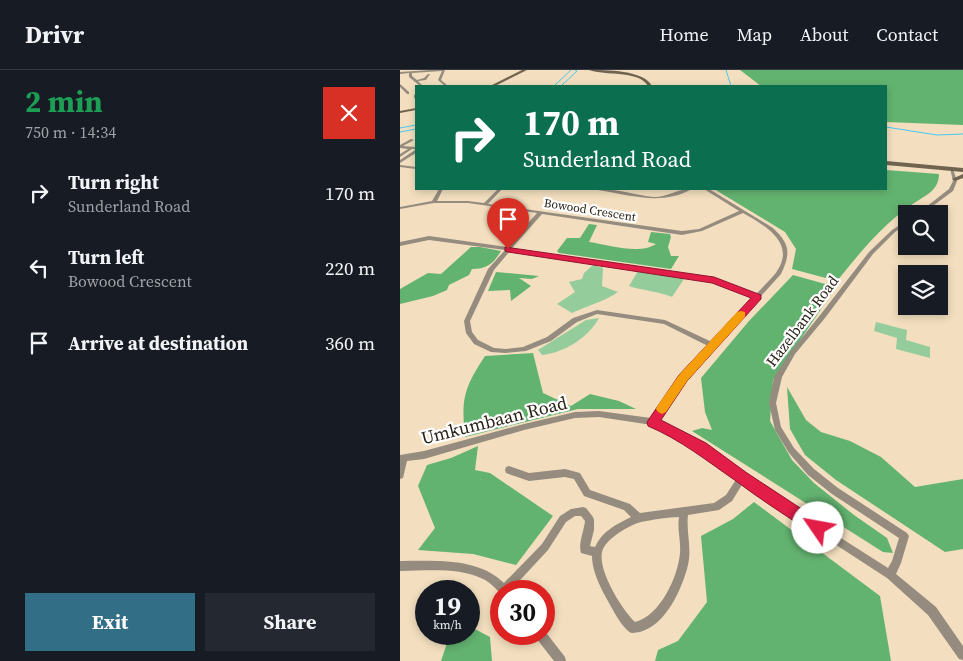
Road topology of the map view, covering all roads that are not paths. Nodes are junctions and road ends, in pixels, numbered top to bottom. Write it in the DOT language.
graph roads {
  1 [pos="443,70"];
  2 [pos="525,70"];
  3 [pos="529,70"];
  4 [pos="591,70"];
  5 [pos="605,70"];
  6 [pos="400,72"];
  7 [pos="411,72"];
  8 [pos="429,75"];
  9 [pos="416,81"];
  10 [pos="421,85"];
  11 [pos="446,85"];
  12 [pos="494,85"];
  13 [pos="501,85"];
  14 [pos="650,85"];
  15 [pos="654,85"];
  16 [pos="400,86"];
  17 [pos="408,92"];
  18 [pos="415,110"];
  19 [pos="400,112"];
  20 [pos="412,140"];
  21 [pos="400,146"];
  22 [pos="414,149"];
  23 [pos="400,156"];
  24 [pos="400,162"];
  25 [pos="887,164"];
  26 [pos="887,164"];
  27 [pos="400,166"];
  28 [pos="415,168"];
  29 [pos="963,173"];
  30 [pos="951,174"];
  31 [pos="440,190"];
  32 [pos="499,190"];
  33 [pos="606,190"];
  34 [pos="687,190"];
  35 [pos="708,190"];
  36 [pos="434,202"];
  37 [pos="485,204"];
  38 [pos="932,205"];
  39 [pos="400,208"];
  40 [pos="743,211"];
  41 [pos="540,212"];
  42 [pos="898,229"];
  43 [pos="400,244"];
  44 [pos="508,249"];
  45 [pos="758,297"];
  46 [pos="713,346"];
  47 [pos="653,422"];
  48 [pos="402,459"];
  49 [pos="509,470"];
  50 [pos="400,475"];
  51 [pos="742,477"];
  52 [pos="684,512"];
  53 [pos="640,518"];
  54 [pos="597,552"];
  55 [pos="400,566"];
  56 [pos="890,575"];
  57 [pos="493,580"];
  58 [pos="514,580"];
  59 [pos="549,645"];
  60 [pos="963,655"];
  61 [pos="561,661"];
  1 -- 7 [label="street"];
  1 -- 11 [label="street"];
  2 -- 12 [label="main road"];
  3 -- 13 [label="main road"];
  4 -- 14 [label="main road"];
  5 -- 15 [label="main road"];
  6 -- 7 [label="street"];
  7 -- 9 [label="street"];
  8 -- 9 [label="street"];
  9 -- 10 [label="street"];
  16 -- 17 [label="street"];
  18 -- 19 [label="main road"];
  20 -- 21 [label="street"];
  21 -- 22 [label="street"];
  22 -- 23 [label="street"];
  22 -- 24 [label="street"];
  25 -- 30 [label="main road"];
  26 -- 30 [label="main road"];
  27 -- 28 [label="street"];
  29 -- 30 [label="main road"];
  29 -- 30 [label="main road"];
  30 -- 38 [label="street"];
  31 -- 36 [label="street"];
  32 -- 37 [label="street"];
  33 -- 34 [label="street"];
  35 -- 40 [label="street"];
  36 -- 37 [label="street, Bowood Crescent"];
  36 -- 39 [label="street, Bowood Crescent"];
  37 -- 41 [label="street, Bowood Crescent"];
  40 -- 41 [label="street, Bowood Crescent"];
  40 -- 45 [label="street"];
  41 -- 44 [label="street"];
  42 -- 56 [label="street, Hazelbank Road"];
  43 -- 44 [label="street"];
  44 -- 45 [label="street"];
  44 -- 46 [label="street"];
  45 -- 46 [label="street"];
  46 -- 47 [label="street"];
  47 -- 48 [label="street, Umkumbaan Road"];
  47 -- 51 [label="street, Umkumbaan Road"];
  48 -- 50 [label="street"];
  49 -- 53 [label="street"];
  51 -- 52 [label="street"];
  51 -- 56 [label="street, Umkumbaan Road"];
  52 -- 53 [label="street"];
  52 -- 54 [label="street"];
  53 -- 54 [label="street"];
  54 -- 58 [label="street"];
  55 -- 57 [label="street"];
  56 -- 60 [label="street, Umkumbaan Road"];
  59 -- 61 [label="street"];
}
